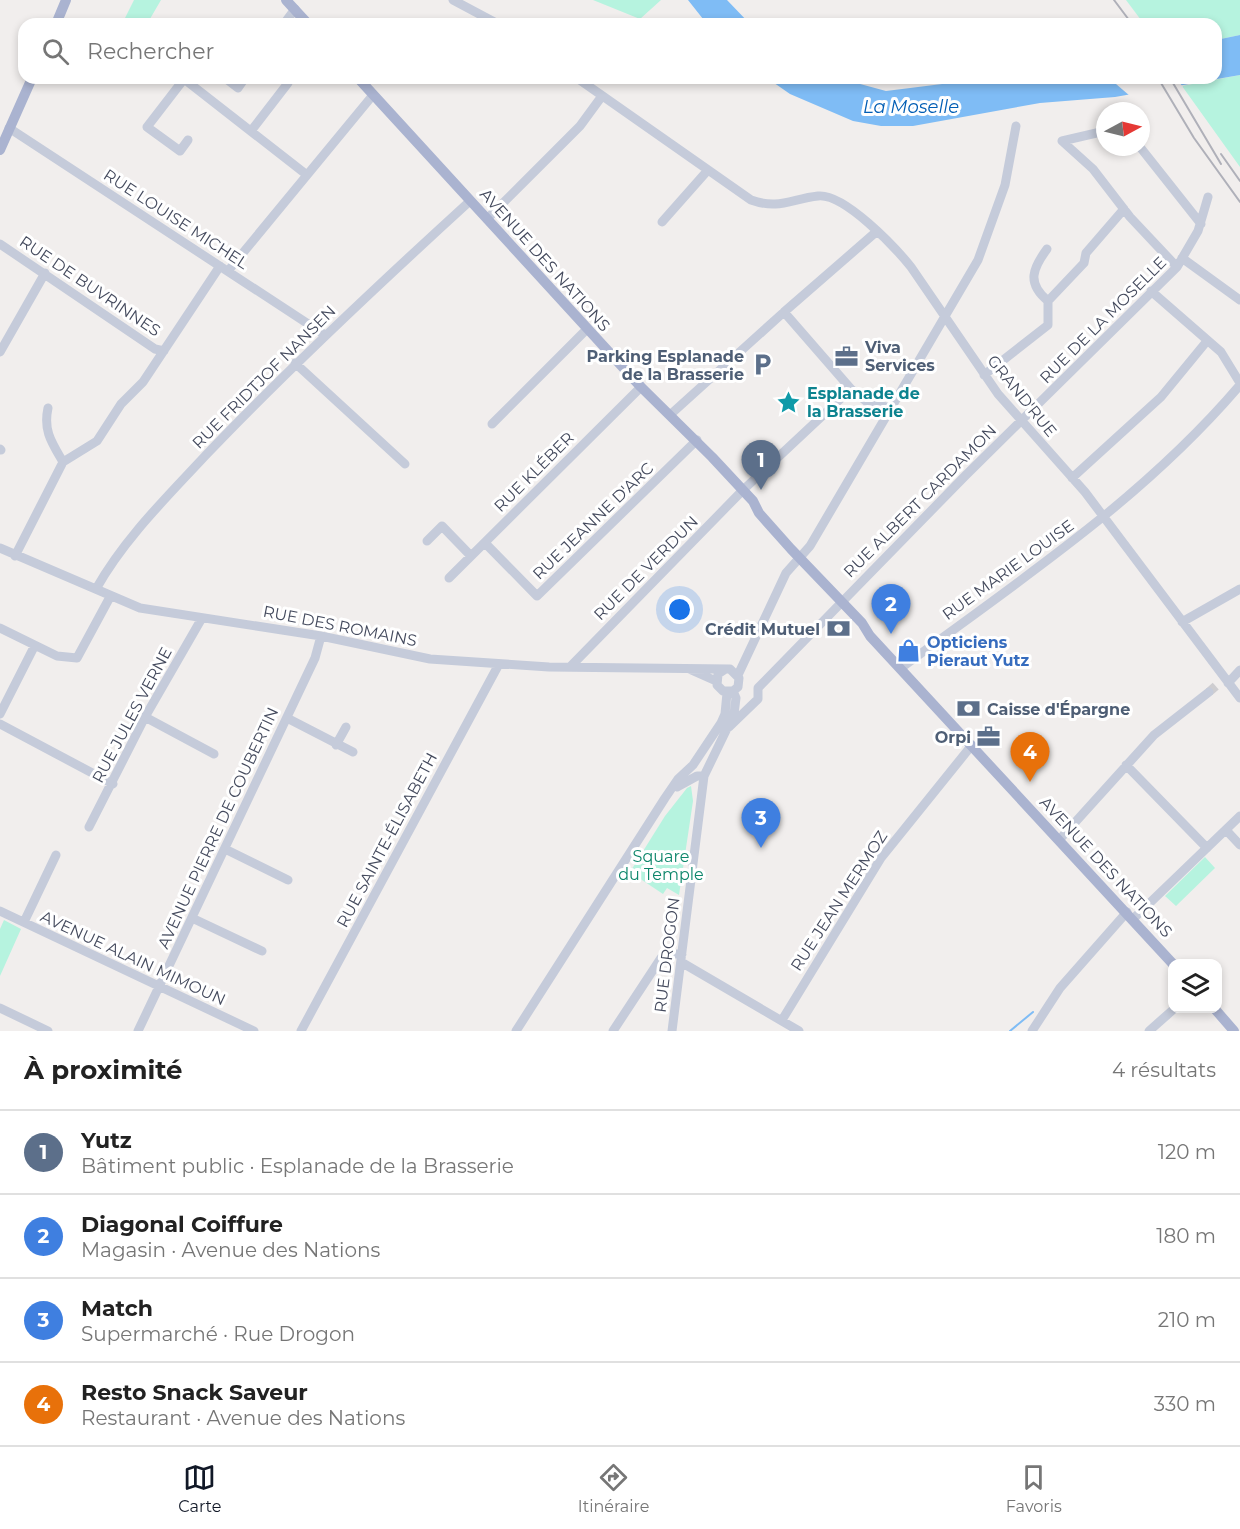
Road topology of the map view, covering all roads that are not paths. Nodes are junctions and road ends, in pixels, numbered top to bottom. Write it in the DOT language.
graph roads {
  1 [pos="66,0"];
  2 [pos="286,0"];
  3 [pos="453,0"];
  4 [pos="295,9"];
  5 [pos="58,18"];
  6 [pos="288,18"];
  7 [pos="303,18"];
  8 [pos="487,18"];
  9 [pos="29,84"];
  10 [pos="180,84"];
  11 [pos="190,84"];
  12 [pos="287,84"];
  13 [pos="363,84"];
  14 [pos="585,84"];
  15 [pos="373,95"];
  16 [pos="602,96"];
  17 [pos="1016,126"];
  18 [pos="9,128"];
  19 [pos="251,131"];
  20 [pos="1096,133"];
  21 [pos="189,140"];
  22 [pos="0,150"];
  23 [pos="1147,156"];
  24 [pos="708,171"];
  25 [pos="307,175"];
  26 [pos="1208,197"];
  27 [pos="470,201"];
  28 [pos="1124,209"];
  29 [pos="487,219"];
  30 [pos="662,222"];
  31 [pos="1201,224"];
  32 [pos="876,232"];
  33 [pos="0,244"];
  34 [pos="1047,249"];
  35 [pos="1182,258"];
  36 [pos="1177,267"];
  37 [pos="224,269"];
  38 [pos="45,273"];
  39 [pos="1152,291"];
  40 [pos="1240,300"];
  41 [pos="1048,301"];
  42 [pos="784,312"];
  43 [pos="944,318"];
  44 [pos="587,329"];
  45 [pos="325,335"];
  46 [pos="1207,342"];
  47 [pos="164,351"];
  48 [pos="0,352"];
  49 [pos="295,363"];
  50 [pos="984,375"];
  51 [pos="1240,384"];
  52 [pos="641,387"];
  53 [pos="851,389"];
  54 [pos="48,408"];
  55 [pos="891,408"];
  56 [pos="671,414"];
  57 [pos="1020,422"];
  58 [pos="492,424"];
  59 [pos="697,440"];
  60 [pos="63,462"];
  61 [pos="405,464"];
  62 [pos="1072,478"];
  63 [pos="743,490"];
  64 [pos="1105,518"];
  65 [pos="427,541"];
  66 [pos="485,543"];
  67 [pos="0,549"];
  68 [pos="15,556"];
  69 [pos="471,556"];
  70 [pos="799,559"];
  71 [pos="449,578"];
  72 [pos="96,589"];
  73 [pos="1240,589"];
  74 [pos="110,597"];
  75 [pos="841,602"];
  76 [pos="202,618"];
  77 [pos="1182,622"];
  78 [pos="0,628"];
  79 [pos="321,636"];
  80 [pos="34,646"];
  81 [pos="499,664"];
  82 [pos="570,667"];
  83 [pos="687,668"];
  84 [pos="901,668"];
  85 [pos="724,670"];
  86 [pos="1240,670"];
  87 [pos="716,681"];
  88 [pos="1223,682"];
  89 [pos="734,686"];
  90 [pos="758,688"];
  91 [pos="1209,692"];
  92 [pos="1240,698"];
  93 [pos="0,714"];
  94 [pos="145,717"];
  95 [pos="287,718"];
  96 [pos="0,724"];
  97 [pos="346,727"];
  98 [pos="729,727"];
  99 [pos="336,745"];
  100 [pos="972,745"];
  101 [pos="353,752"];
  102 [pos="214,754"];
  103 [pos="693,765"];
  104 [pos="1126,765"];
  105 [pos="700,776"];
  106 [pos="113,784"];
  107 [pos="665,798"];
  108 [pos="1240,816"];
  109 [pos="89,827"];
  110 [pos="1226,830"];
  111 [pos="1060,839"];
  112 [pos="1240,845"];
  113 [pos="1207,848"];
  114 [pos="225,849"];
  115 [pos="56,855"];
  116 [pos="288,880"];
  117 [pos="0,911"];
  118 [pos="1130,916"];
  119 [pos="192,918"];
  120 [pos="24,922"];
  121 [pos="262,951"];
  122 [pos="682,958"];
  123 [pos="1169,959"];
  124 [pos="159,988"];
  125 [pos="0,1008"];
  126 [pos="1169,1013"];
  127 [pos="1218,1013"];
  128 [pos="782,1020"];
  129 [pos="48,1031"];
  130 [pos="138,1031"];
  131 [pos="254,1031"];
  132 [pos="301,1031"];
  133 [pos="516,1031"];
  134 [pos="613,1031"];
  135 [pos="672,1031"];
  136 [pos="799,1031"];
  137 [pos="1032,1031"];
  138 [pos="1149,1031"];
  139 [pos="1234,1031"];
  1 -- 5 [label="main road"];
  2 -- 4 [label="main road"];
  3 -- 8 [label="street"];
  4 -- 6 [label="street"];
  4 -- 7 [label="main road"];
  9 -- 18 [label="main road"];
  10 -- 21 [label="street"];
  11 -- 19 [label="street"];
  12 -- 19 [label="street"];
  13 -- 15 [label="main road, AVENUE DES NATIONS"];
  14 -- 16 [label="street, GRAND'RUE"];
  15 -- 25 [label="street"];
  15 -- 27 [label="main road, AVENUE DES NATIONS"];
  16 -- 24 [label="street, GRAND'RUE"];
  16 -- 29 [label="street"];
  17 -- 43 [label="street"];
  18 -- 22 [label="main road"];
  18 -- 37 [label="street, RUE LOUISE MICHEL"];
  19 -- 25 [label="street"];
  20 -- 28 [label="street"];
  23 -- 31 [label="street"];
  24 -- 30 [label="street"];
  24 -- 32 [label="street, GRAND'RUE"];
  25 -- 37 [label="street"];
  26 -- 31 [label="street, RUE DE LA MOSELLE"];
  27 -- 29 [label="main road, AVENUE DES NATIONS"];
  27 -- 45 [label="street, RUE FRIDTJOF NANSEN"];
  28 -- 36 [label="street"];
  28 -- 41 [label="street"];
  29 -- 44 [label="main road, AVENUE DES NATIONS"];
  31 -- 35 [label="street, RUE DE LA MOSELLE"];
  32 -- 42 [label="street"];
  32 -- 43 [label="street, GRAND'RUE"];
  33 -- 38 [label="street, RUE DE BUVRINNES"];
  34 -- 41 [label="street"];
  35 -- 36 [label="street, RUE DE LA MOSELLE"];
  35 -- 40 [label="street"];
  36 -- 39 [label="street, RUE DE LA MOSELLE"];
  37 -- 45 [label="street, RUE LOUISE MICHEL"];
  37 -- 47 [label="street"];
  38 -- 47 [label="street, RUE DE BUVRINNES"];
  38 -- 48 [label="street"];
  39 -- 46 [label="street"];
  39 -- 57 [label="street, RUE DE LA MOSELLE"];
  41 -- 50 [label="street"];
  42 -- 53 [label="street"];
  42 -- 56 [label="street"];
  43 -- 50 [label="street, GRAND'RUE"];
  43 -- 55 [label="street"];
  44 -- 52 [label="main road, AVENUE DES NATIONS"];
  44 -- 58 [label="street"];
  45 -- 49 [label="street, RUE FRIDTJOF NANSEN"];
  46 -- 51 [label="street"];
  46 -- 62 [label="street"];
  47 -- 60 [label="street"];
  49 -- 61 [label="street"];
  49 -- 72 [label="street, RUE FRIDTJOF NANSEN"];
  50 -- 57 [label="street, GRAND'RUE"];
  51 -- 64 [label="street, RUE MARIE LOUISE"];
  52 -- 56 [label="main road, AVENUE DES NATIONS"];
  52 -- 66 [label="street, RUE KLÉBER"];
  53 -- 55 [label="street"];
  53 -- 63 [label="street"];
  54 -- 60 [label="street"];
  55 -- 70 [label="street"];
  56 -- 59 [label="main road, AVENUE DES NATIONS"];
  57 -- 62 [label="street, GRAND'RUE"];
  57 -- 75 [label="street, RUE ALBERT CARDAMON"];
  59 -- 63 [label="main road, AVENUE DES NATIONS"];
  59 -- 66 [label="street, RUE JEANNE D'ARC"];
  60 -- 68 [label="street"];
  62 -- 64 [label="street, GRAND'RUE"];
  63 -- 70 [label="main road, AVENUE DES NATIONS"];
  63 -- 82 [label="street, RUE DE VERDUN"];
  64 -- 77 [label="street, GRAND'RUE"];
  64 -- 84 [label="street, RUE MARIE LOUISE"];
  65 -- 69 [label="street"];
  66 -- 69 [label="street, RUE KLÉBER"];
  67 -- 68 [label="street, RUE DES ROMAINS"];
  68 -- 72 [label="street, RUE DES ROMAINS"];
  69 -- 71 [label="street, RUE KLÉBER"];
  70 -- 75 [label="main road, AVENUE DES NATIONS"];
  70 -- 89 [label="street"];
  72 -- 74 [label="street, RUE DES ROMAINS"];
  73 -- 77 [label="street"];
  74 -- 76 [label="street, RUE DES ROMAINS"];
  74 -- 80 [label="street"];
  75 -- 84 [label="main road, AVENUE DES NATIONS"];
  75 -- 90 [label="street, RUE ALBERT CARDAMON"];
  76 -- 79 [label="street, RUE DES ROMAINS"];
  76 -- 94 [label="street, RUE JULES VERNE"];
  77 -- 88 [label="street, GRAND'RUE"];
  78 -- 80 [label="street"];
  79 -- 81 [label="street, RUE DES ROMAINS"];
  79 -- 95 [label="street, AVENUE PIERRE DE COUBERTIN"];
  80 -- 93 [label="street"];
  81 -- 82 [label="street, RUE DES ROMAINS"];
  81 -- 132 [label="street, RUE SAINTE-ÉLISABETH"];
  82 -- 83 [label="street, RUE DES ROMAINS"];
  83 -- 85 [label="street, RUE DES ROMAINS"];
  83 -- 87 [label="street, RUE DES ROMAINS"];
  84 -- 100 [label="main road, AVENUE DES NATIONS"];
  85 -- 87 [label="street"];
  85 -- 89 [label="street, RUE DES ROMAINS"];
  86 -- 88 [label="street"];
  87 -- 89 [label="street"];
  88 -- 92 [label="street, GRAND'RUE"];
  89 -- 90 [label="street, RUE DES ROMAINS"];
  89 -- 98 [label="street"];
  89 -- 103 [label="street"];
  90 -- 98 [label="street, RUE ALBERT CARDAMON"];
  91 -- 104 [label="street"];
  94 -- 102 [label="street"];
  94 -- 106 [label="street, RUE JULES VERNE"];
  95 -- 99 [label="street"];
  95 -- 114 [label="street, AVENUE PIERRE DE COUBERTIN"];
  96 -- 106 [label="street"];
  97 -- 99 [label="street"];
  98 -- 105 [label="street"];
  99 -- 101 [label="street"];
  100 -- 111 [label="main road, AVENUE DES NATIONS"];
  100 -- 128 [label="street, RUE JEAN MERMOZ"];
  103 -- 105 [label="street"];
  103 -- 107 [label="street"];
  104 -- 111 [label="street"];
  104 -- 113 [label="street"];
  105 -- 107 [label="street"];
  105 -- 122 [label="street, RUE DROGON"];
  106 -- 109 [label="street, RUE JULES VERNE"];
  107 -- 133 [label="street"];
  108 -- 110 [label="street"];
  110 -- 112 [label="street"];
  110 -- 113 [label="street"];
  111 -- 118 [label="main road, AVENUE DES NATIONS"];
  113 -- 118 [label="street"];
  114 -- 116 [label="street"];
  114 -- 119 [label="street, AVENUE PIERRE DE COUBERTIN"];
  115 -- 120 [label="street"];
  117 -- 120 [label="street, AVENUE ALAIN MIMOUN"];
  118 -- 123 [label="main road, AVENUE DES NATIONS"];
  118 -- 137 [label="street"];
  119 -- 121 [label="street"];
  119 -- 124 [label="street, AVENUE PIERRE DE COUBERTIN"];
  120 -- 124 [label="street, AVENUE ALAIN MIMOUN"];
  122 -- 128 [label="street"];
  122 -- 134 [label="street"];
  122 -- 135 [label="street, RUE DROGON"];
  124 -- 130 [label="street, AVENUE PIERRE DE COUBERTIN"];
  124 -- 131 [label="street, AVENUE ALAIN MIMOUN"];
  125 -- 129 [label="street"];
  126 -- 138 [label="street"];
  127 -- 139 [label="main road"];
  128 -- 136 [label="street"];
}
